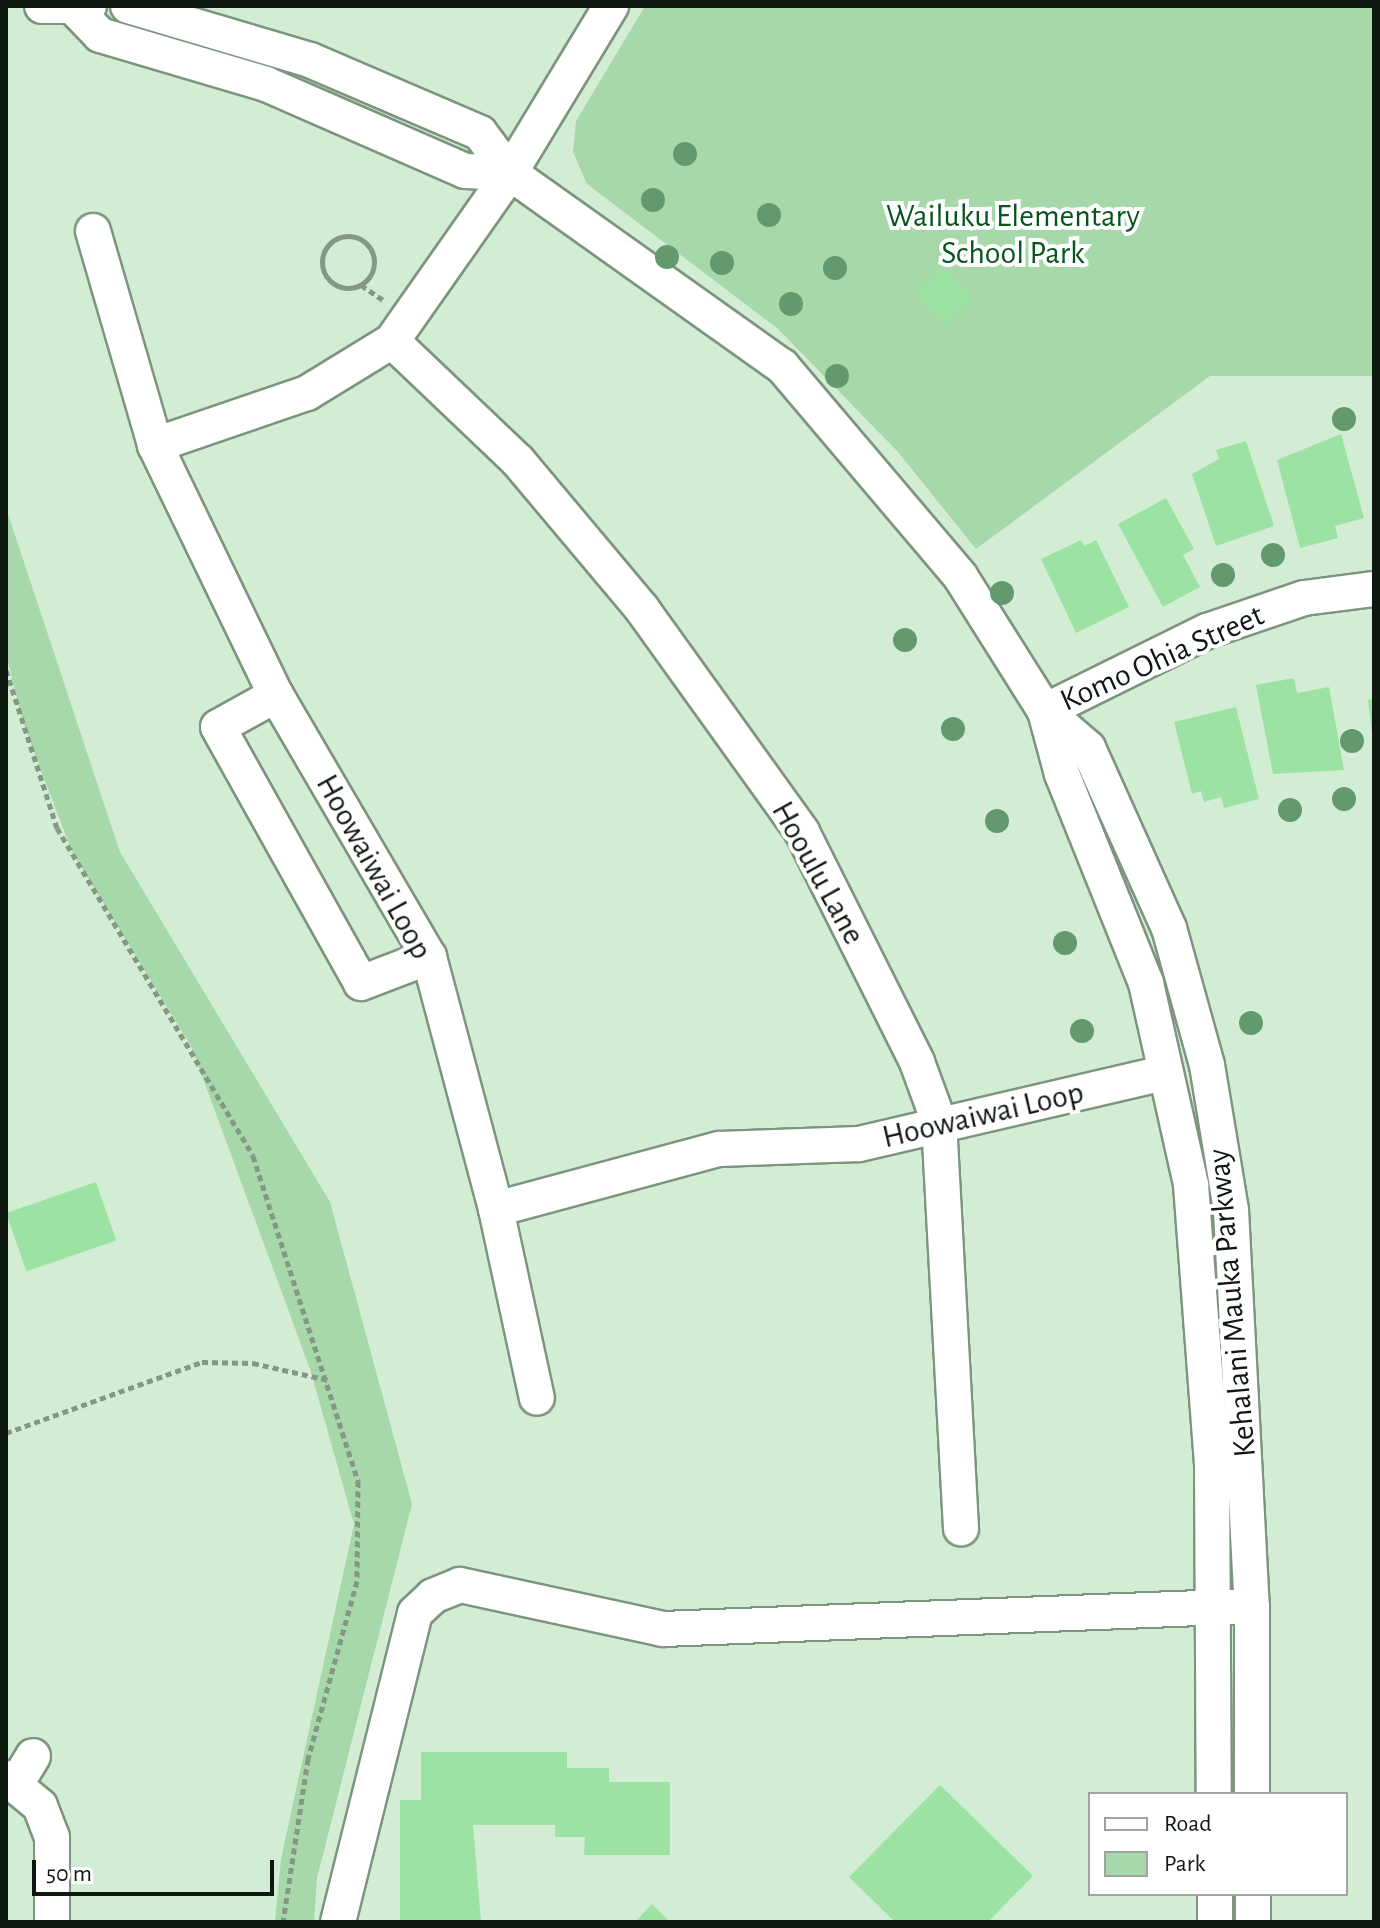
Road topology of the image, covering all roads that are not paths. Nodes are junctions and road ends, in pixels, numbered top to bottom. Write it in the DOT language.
graph roads {
  1 [pos="42,6"];
  2 [pos="128,6"];
  3 [pos="611,6"];
  4 [pos="81,8"];
  5 [pos="510,173"];
  6 [pos="93,231"];
  7 [pos="392,341"];
  8 [pos="155,445"];
  9 [pos="1374,589"];
  10 [pos="276,695"];
  11 [pos="1045,711"];
  12 [pos="429,957"];
  13 [pos="1152,1076"];
  14 [pos="939,1122"];
  15 [pos="496,1209"];
  16 [pos="537,1398"];
  17 [pos="961,1528"];
  18 [pos="1213,1605"];
  19 [pos="1252,1606"];
  20 [pos="19,1772"];
  21 [pos="1214,1792"];
  22 [pos="1252,1792"];
  23 [pos="1215,1896"];
  24 [pos="1253,1896"];
  25 [pos="52,1922"];
  26 [pos="338,1922"];
  27 [pos="1215,1922"];
  28 [pos="1253,1922"];
  1 -- 4 [label="street"];
  2 -- 5 [label="street, Kehalani Mauka Parkway"];
  3 -- 5 [label="street"];
  4 -- 5 [label="street"];
  5 -- 7 [label="street"];
  5 -- 11 [label="street, Kehalani Mauka Parkway"];
  6 -- 8 [label="street, Hoowaiwai Loop"];
  7 -- 8 [label="street"];
  7 -- 14 [label="street, Hooulu Lane"];
  8 -- 10 [label="street, Hoowaiwai Loop"];
  9 -- 11 [label="street, Komo Ohia Street"];
  10 -- 12 [label="street, Hoowaiwai Loop"];
  10 -- 12 [label="street"];
  11 -- 18 [label="street, Kehalani Mauka Parkway"];
  11 -- 19 [label="street, Kehalani Mauka Parkway"];
  12 -- 15 [label="street, Hoowaiwai Loop"];
  13 -- 14 [label="street, Hoowaiwai Loop"];
  14 -- 15 [label="street, Hoowaiwai Loop"];
  14 -- 17 [label="street, Hooulu Lane"];
  15 -- 16 [label="street"];
  18 -- 19 [label="street"];
  18 -- 21 [label="street, Kehalani Mauka Parkway"];
  18 -- 26 [label="street"];
  19 -- 22 [label="street, Kehalani Mauka Parkway"];
  20 -- 25 [label="street"];
  23 -- 27 [label="street"];
  24 -- 28 [label="street"];
}
